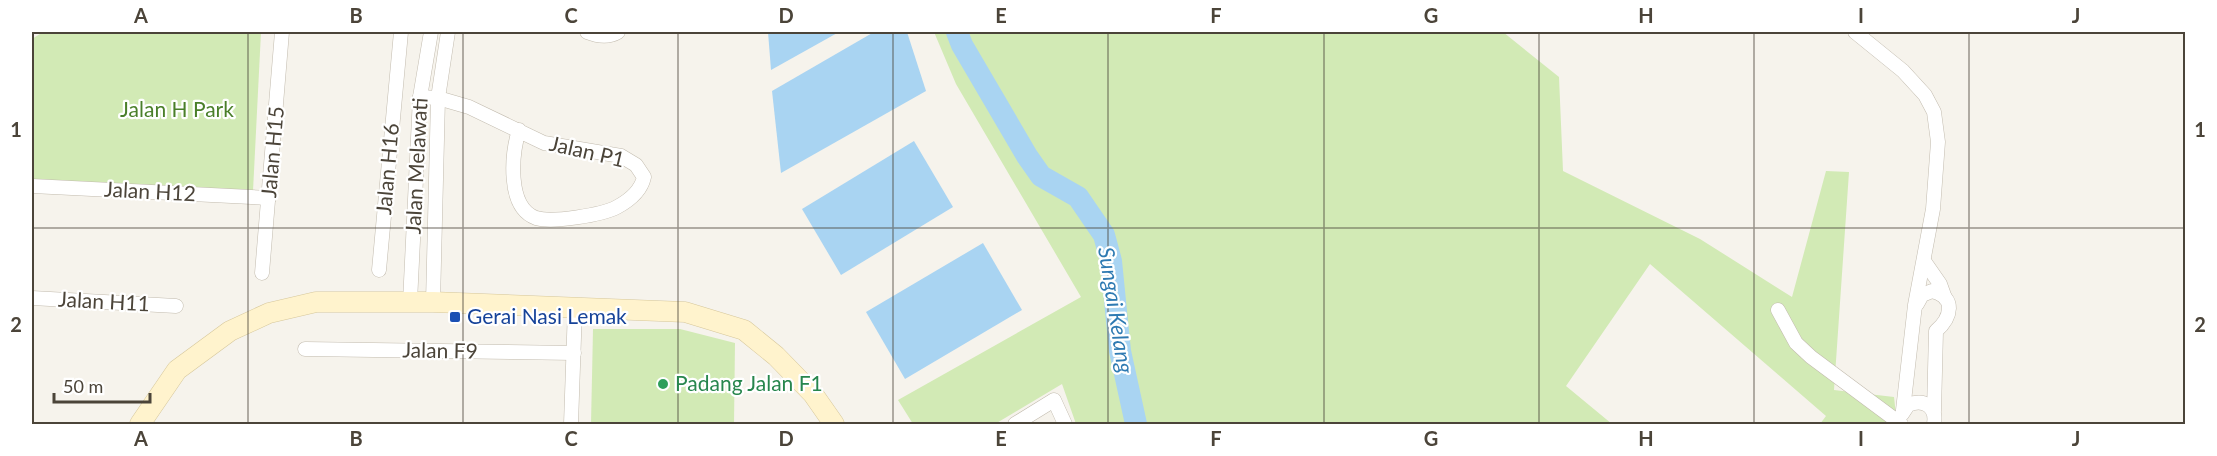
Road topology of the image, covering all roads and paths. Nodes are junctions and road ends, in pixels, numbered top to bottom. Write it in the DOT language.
graph roads {
  1 [pos="282,32"];
  2 [pos="401,32"];
  3 [pos="431,32"];
  4 [pos="448,32"];
  5 [pos="587,32"];
  6 [pos="618,32"];
  7 [pos="1855,32"];
  8 [pos="420,97"];
  9 [pos="438,98"];
  10 [pos="519,130"];
  11 [pos="32,186"];
  12 [pos="269,198"];
  13 [pos="1924,261"];
  14 [pos="379,270"];
  15 [pos="262,273"];
  16 [pos="32,298"];
  17 [pos="1946,299"];
  18 [pos="410,302"];
  19 [pos="433,302"];
  20 [pos="1916,305"];
  21 [pos="176,306"];
  22 [pos="575,308"];
  23 [pos="1778,310"];
  24 [pos="1914,325"];
  25 [pos="1936,331"];
  26 [pos="305,349"];
  27 [pos="574,353"];
  28 [pos="1934,418"];
  29 [pos="1902,420"];
  30 [pos="140,424"];
  31 [pos="571,424"];
  32 [pos="834,424"];
  33 [pos="1015,424"];
  34 [pos="1065,424"];
  1 -- 12 [label="street, Jalan H15"];
  2 -- 14 [label="street, Jalan H16"];
  3 -- 8 [label="street, Jalan Melawati"];
  4 -- 9 [label="street, Jalan Melawati"];
  5 -- 6 [label="street"];
  7 -- 13 [label="street"];
  8 -- 9 [label="street, Jalan P1"];
  8 -- 18 [label="street, Jalan Melawati"];
  9 -- 10 [label="street, Jalan P1"];
  9 -- 19 [label="street, Jalan Melawati"];
  10 -- 10 [label="street, Jalan P1"];
  11 -- 12 [label="street, Jalan H12"];
  12 -- 15 [label="street, Jalan H15"];
  13 -- 17 [label="street"];
  13 -- 20 [label="street"];
  16 -- 21 [label="street, Jalan H11"];
  17 -- 20 [label="street"];
  17 -- 25 [label="street"];
  18 -- 19 [label="main road"];
  18 -- 30 [label="main road"];
  19 -- 22 [label="main road"];
  20 -- 24 [label="street"];
  22 -- 27 [label="street"];
  22 -- 32 [label="main road"];
  23 -- 29 [label="street"];
  24 -- 25 [label="street"];
  24 -- 29 [label="street"];
  25 -- 28 [label="street"];
  26 -- 27 [label="street, Jalan F9"];
  27 -- 31 [label="street"];
  28 -- 29 [label="street"];
  33 -- 34 [label="street"];
}
